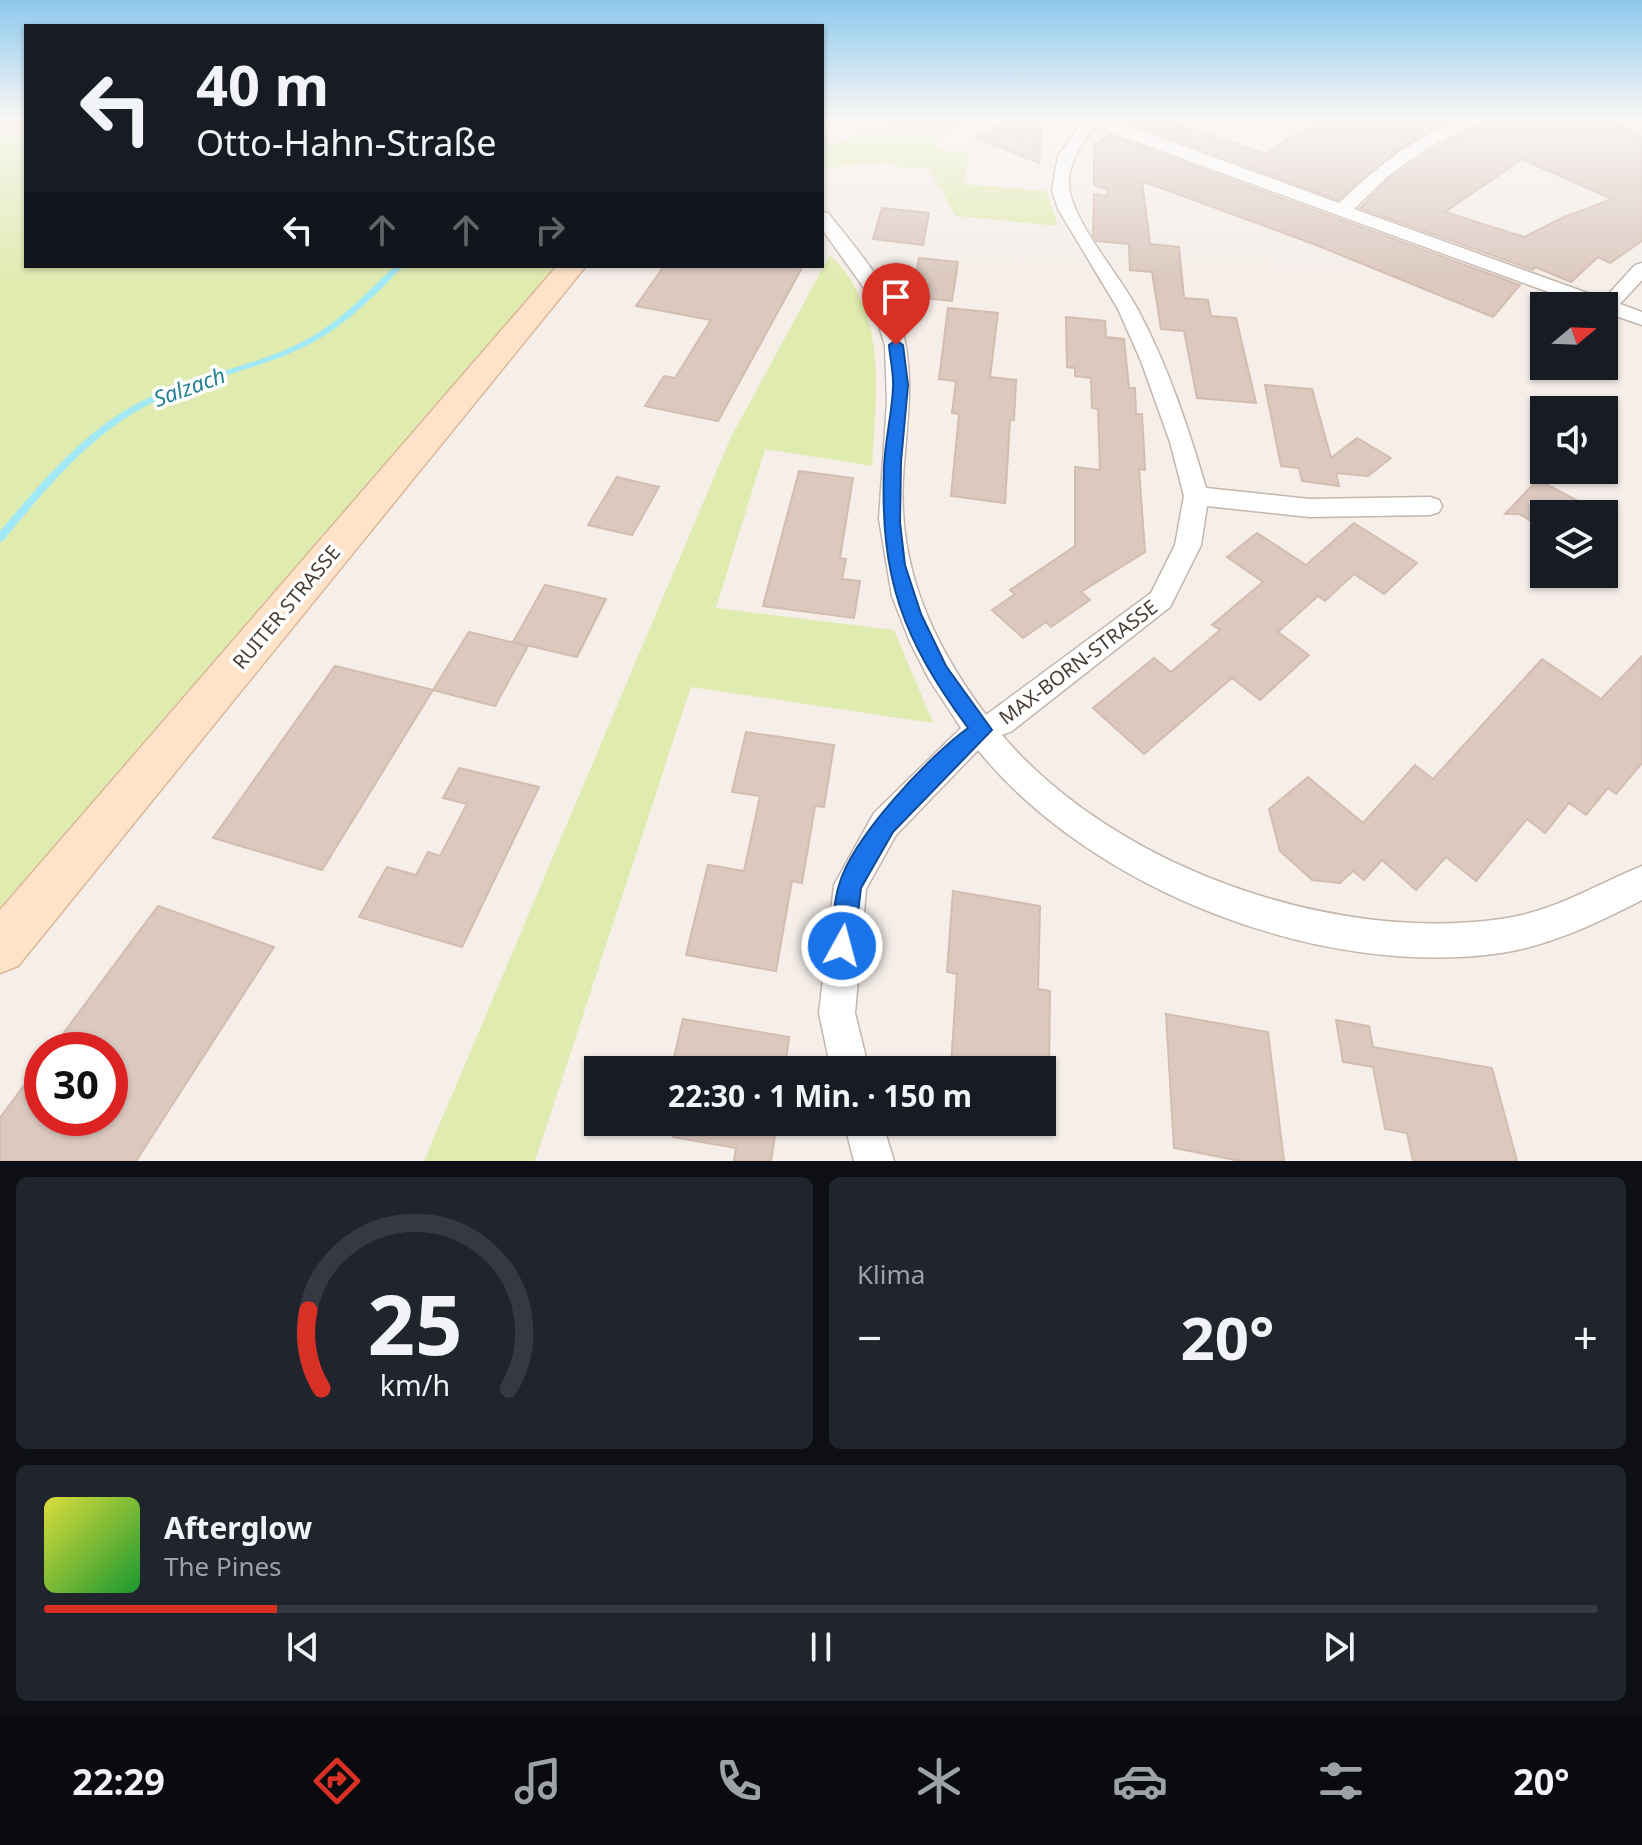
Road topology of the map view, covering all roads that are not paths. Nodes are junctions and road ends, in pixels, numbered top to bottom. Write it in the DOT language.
graph roads {
  1 [pos="1064,171"];
  2 [pos="1234,171"];
  3 [pos="1384,171"];
  4 [pos="1341,211"];
  5 [pos="824,219"];
  6 [pos="570,268"];
  7 [pos="1642,269"];
  8 [pos="1565,292"];
  9 [pos="1618,295"];
  10 [pos="1618,311"];
  11 [pos="1642,319"];
  12 [pos="1196,496"];
  13 [pos="1430,506"];
  14 [pos="982,730"];
  15 [pos="1642,882"];
  16 [pos="0,948"];
  17 [pos="847,1056"];
  18 [pos="867,1136"];
  19 [pos="874,1161"];
  1 -- 12 [label="street, MAX-BORN-STRASSE"];
  2 -- 4 [label="street"];
  3 -- 4 [label="street"];
  4 -- 8 [label="street"];
  5 -- 14 [label="street"];
  6 -- 16 [label="street, RUITER STRASSE"];
  7 -- 9 [label="street"];
  10 -- 11 [label="street"];
  12 -- 13 [label="street"];
  12 -- 14 [label="street, MAX-BORN-STRASSE"];
  14 -- 15 [label="street"];
  14 -- 17 [label="street, MAX-BORN-STRASSE"];
  18 -- 19 [label="street"];
}
